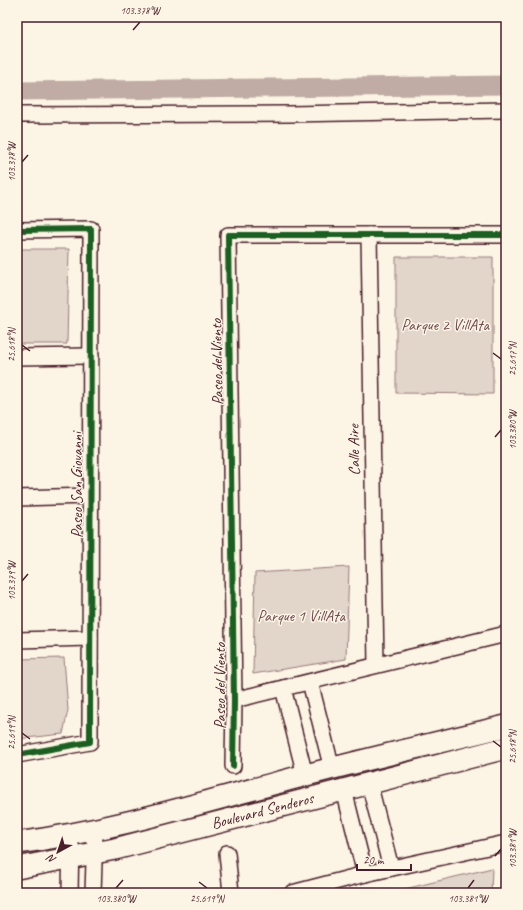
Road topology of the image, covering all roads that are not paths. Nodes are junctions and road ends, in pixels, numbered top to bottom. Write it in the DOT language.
graph roads {
  1 [pos="506,110"];
  2 [pos="17,115"];
  3 [pos="17,230"];
  4 [pos="506,234"];
  5 [pos="369,235"];
  6 [pos="91,356"];
  7 [pos="17,357"];
  8 [pos="90,496"];
  9 [pos="17,498"];
  10 [pos="506,634"];
  11 [pos="90,638"];
  12 [pos="17,640"];
  13 [pos="376,666"];
  14 [pos="310,682"];
  15 [pos="283,688"];
  16 [pos="234,700"];
  17 [pos="497,728"];
  18 [pos="499,750"];
  19 [pos="17,755"];
  20 [pos="233,766"];
  21 [pos="332,769"];
  22 [pos="306,775"];
  23 [pos="370,783"];
  24 [pos="344,790"];
  25 [pos="247,792"];
  26 [pos="252,814"];
  27 [pos="95,830"];
  28 [pos="71,835"];
  29 [pos="17,843"];
  30 [pos="506,843"];
  31 [pos="227,853"];
  32 [pos="94,854"];
  33 [pos="71,858"];
  34 [pos="17,868"];
  35 [pos="392,868"];
  36 [pos="365,874"];
  37 [pos="70,893"];
  38 [pos="93,893"];
  39 [pos="231,893"];
  40 [pos="292,893"];
  1 -- 2 [label="street"];
  3 -- 6 [label="street, Paseo San Giovanni"];
  4 -- 5 [label="street, Paseo del Viento"];
  5 -- 13 [label="street, Calle Aire"];
  5 -- 16 [label="street, Paseo del Viento"];
  6 -- 7 [label="street"];
  6 -- 8 [label="street, Paseo San Giovanni"];
  8 -- 9 [label="street, Paseo San Giovanni"];
  8 -- 11 [label="street, Paseo San Giovanni"];
  10 -- 13 [label="street, Paseo del Viento"];
  11 -- 12 [label="street"];
  11 -- 19 [label="street, Paseo San Giovanni"];
  13 -- 14 [label="street, Paseo del Viento"];
  14 -- 15 [label="street, Paseo del Viento"];
  14 -- 21 [label="street"];
  15 -- 16 [label="street, Paseo del Viento"];
  15 -- 22 [label="street"];
  16 -- 20 [label="street, Paseo del Viento"];
  17 -- 18 [label="main road"];
  17 -- 21 [label="main road, Boulevard Senderos"];
  18 -- 23 [label="main road, Boulevard Senderos"];
  21 -- 22 [label="main road, Boulevard Senderos"];
  22 -- 25 [label="main road, Boulevard Senderos"];
  23 -- 24 [label="main road, Boulevard Senderos"];
  23 -- 35 [label="street"];
  24 -- 26 [label="main road, Boulevard Senderos"];
  24 -- 36 [label="street"];
  25 -- 26 [label="main road"];
  25 -- 27 [label="main road, Boulevard Senderos"];
  26 -- 32 [label="main road, Boulevard Senderos"];
  27 -- 28 [label="main road, Boulevard Senderos"];
  27 -- 32 [label="street"];
  28 -- 29 [label="main road, Boulevard Senderos"];
  28 -- 33 [label="street"];
  30 -- 35 [label="street"];
  31 -- 39 [label="street"];
  32 -- 33 [label="main road, Boulevard Senderos"];
  32 -- 38 [label="street"];
  33 -- 34 [label="main road, Boulevard Senderos"];
  33 -- 37 [label="street"];
  35 -- 36 [label="street"];
  36 -- 40 [label="street"];
}
